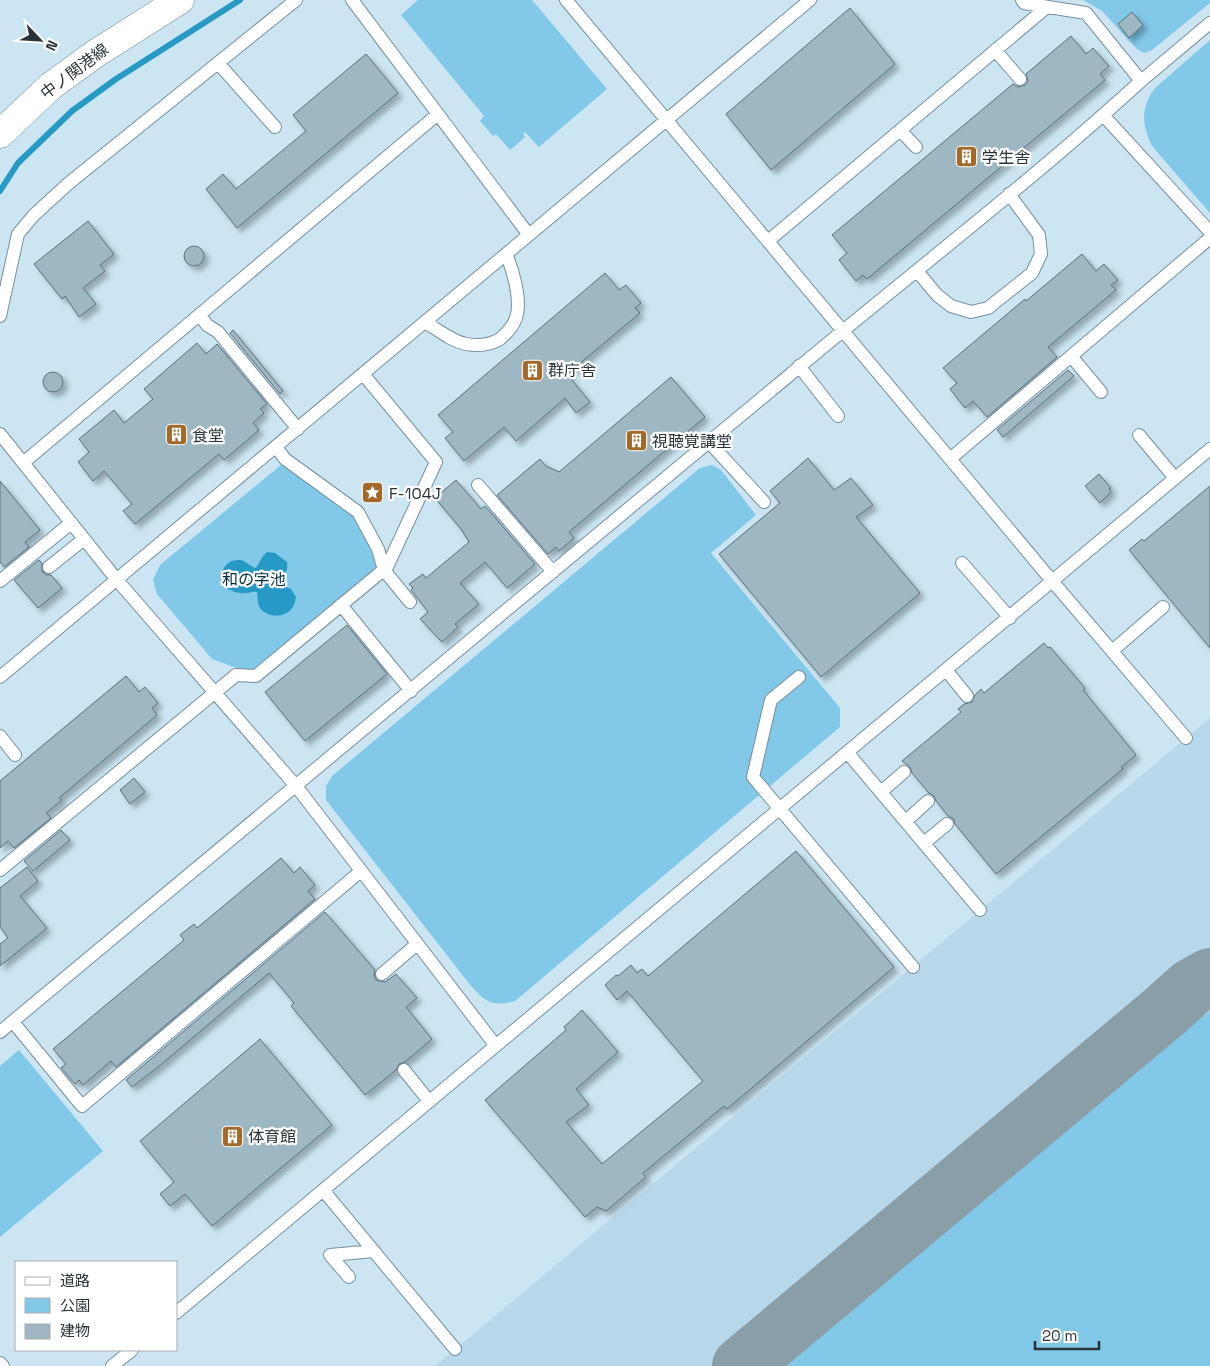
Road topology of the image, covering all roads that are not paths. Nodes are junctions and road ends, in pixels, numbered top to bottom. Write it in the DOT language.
graph roads {
  1 [pos="180,0"];
  2 [pos="296,0"];
  3 [pos="352,0"];
  4 [pos="566,0"];
  5 [pos="810,0"];
  6 [pos="1022,0"];
  7 [pos="1047,7"];
  8 [pos="1210,23"];
  9 [pos="996,50"];
  10 [pos="218,63"];
  11 [pos="1020,79"];
  12 [pos="1140,81"];
  13 [pos="438,114"];
  14 [pos="1104,115"];
  15 [pos="666,119"];
  16 [pos="275,127"];
  17 [pos="900,130"];
  18 [pos="0,134"];
  19 [pos="916,147"];
  20 [pos="1009,194"];
  21 [pos="1210,232"];
  22 [pos="528,235"];
  23 [pos="1210,238"];
  24 [pos="768,241"];
  25 [pos="506,254"];
  26 [pos="917,270"];
  27 [pos="200,315"];
  28 [pos="0,316"];
  29 [pos="425,322"];
  30 [pos="843,330"];
  31 [pos="1071,356"];
  32 [pos="800,366"];
  33 [pos="363,374"];
  34 [pos="1101,392"];
  35 [pos="838,416"];
  36 [pos="298,428"];
  37 [pos="0,434"];
  38 [pos="1138,435"];
  39 [pos="709,442"];
  40 [pos="276,447"];
  41 [pos="1210,449"];
  42 [pos="950,459"];
  43 [pos="23,463"];
  44 [pos="1175,478"];
  45 [pos="478,484"];
  46 [pos="764,502"];
  47 [pos="71,523"];
  48 [pos="84,539"];
  49 [pos="962,563"];
  50 [pos="50,567"];
  51 [pos="384,570"];
  52 [pos="553,572"];
  53 [pos="118,580"];
  54 [pos="0,582"];
  55 [pos="1053,582"];
  56 [pos="410,602"];
  57 [pos="341,605"];
  58 [pos="1163,607"];
  59 [pos="1010,618"];
  60 [pos="1112,651"];
  61 [pos="946,670"];
  62 [pos="0,677"];
  63 [pos="799,678"];
  64 [pos="411,691"];
  65 [pos="215,692"];
  66 [pos="968,696"];
  67 [pos="0,736"];
  68 [pos="1186,738"];
  69 [pos="847,752"];
  70 [pos="15,755"];
  71 [pos="904,772"];
  72 [pos="296,786"];
  73 [pos="881,792"];
  74 [pos="928,802"];
  75 [pos="780,808"];
  76 [pos="906,821"];
  77 [pos="947,824"];
  78 [pos="924,843"];
  79 [pos="0,870"];
  80 [pos="361,871"];
  81 [pos="980,910"];
  82 [pos="417,944"];
  83 [pos="913,966"];
  84 [pos="382,974"];
  85 [pos="13,1022"];
  86 [pos="0,1031"];
  87 [pos="496,1046"];
  88 [pos="404,1070"];
  89 [pos="430,1101"];
  90 [pos="323,1190"];
  91 [pos="374,1251"];
  92 [pos="349,1277"];
  93 [pos="178,1311"];
  94 [pos="455,1349"];
  95 [pos="131,1351"];
  96 [pos="0,1363"];
  97 [pos="3,1366"];
  98 [pos="112,1366"];
  1 -- 18 [label="main road, 中ノ関港線"];
  2 -- 10 [label="lane"];
  3 -- 13 [label="lane"];
  4 -- 15 [label="lane"];
  5 -- 15 [label="lane"];
  6 -- 7 [label="lane"];
  7 -- 9 [label="lane"];
  7 -- 12 [label="lane"];
  8 -- 12 [label="lane"];
  9 -- 11 [label="lane"];
  9 -- 17 [label="lane"];
  10 -- 16 [label="lane"];
  10 -- 28 [label="lane"];
  12 -- 14 [label="lane"];
  13 -- 22 [label="lane"];
  13 -- 27 [label="lane"];
  14 -- 20 [label="lane"];
  14 -- 21 [label="lane"];
  15 -- 22 [label="lane"];
  15 -- 24 [label="lane"];
  17 -- 19 [label="lane"];
  17 -- 24 [label="lane"];
  20 -- 26 [label="lane"];
  20 -- 26 [label="lane"];
  22 -- 25 [label="lane"];
  23 -- 31 [label="lane"];
  24 -- 30 [label="lane"];
  25 -- 29 [label="lane"];
  25 -- 29 [label="lane"];
  26 -- 30 [label="lane"];
  27 -- 36 [label="lane"];
  27 -- 43 [label="lane"];
  29 -- 33 [label="lane"];
  30 -- 32 [label="lane"];
  30 -- 42 [label="lane"];
  31 -- 34 [label="lane"];
  31 -- 42 [label="lane"];
  32 -- 35 [label="lane"];
  32 -- 39 [label="lane"];
  33 -- 36 [label="lane"];
  33 -- 51 [label="lane"];
  36 -- 40 [label="lane"];
  37 -- 43 [label="lane"];
  38 -- 44 [label="lane"];
  39 -- 46 [label="lane"];
  39 -- 52 [label="lane"];
  40 -- 51 [label="lane"];
  40 -- 53 [label="lane"];
  41 -- 44 [label="lane"];
  42 -- 55 [label="lane"];
  43 -- 47 [label="lane"];
  44 -- 55 [label="lane"];
  45 -- 52 [label="lane"];
  47 -- 48 [label="lane"];
  47 -- 54 [label="lane"];
  48 -- 50 [label="lane"];
  48 -- 53 [label="lane"];
  49 -- 59 [label="lane"];
  51 -- 56 [label="lane"];
  51 -- 57 [label="lane"];
  52 -- 64 [label="lane"];
  53 -- 62 [label="lane"];
  53 -- 65 [label="lane"];
  55 -- 59 [label="lane"];
  55 -- 60 [label="lane"];
  57 -- 64 [label="lane"];
  57 -- 65 [label="lane"];
  58 -- 60 [label="lane"];
  59 -- 61 [label="lane"];
  60 -- 68 [label="lane"];
  61 -- 66 [label="lane"];
  61 -- 69 [label="lane"];
  63 -- 75 [label="lane"];
  64 -- 72 [label="lane"];
  65 -- 72 [label="lane"];
  65 -- 79 [label="lane"];
  67 -- 70 [label="lane"];
  69 -- 73 [label="lane"];
  69 -- 75 [label="lane"];
  71 -- 73 [label="lane"];
  72 -- 80 [label="lane"];
  72 -- 85 [label="lane"];
  73 -- 76 [label="lane"];
  74 -- 76 [label="lane"];
  75 -- 83 [label="lane"];
  75 -- 87 [label="lane"];
  76 -- 78 [label="lane"];
  77 -- 78 [label="lane"];
  78 -- 81 [label="lane"];
  80 -- 82 [label="lane"];
  80 -- 85 [label="lane"];
  82 -- 84 [label="lane"];
  82 -- 87 [label="lane"];
  85 -- 86 [label="lane"];
  87 -- 89 [label="lane"];
  88 -- 89 [label="lane"];
  89 -- 90 [label="lane"];
  90 -- 91 [label="lane"];
  90 -- 93 [label="lane"];
  91 -- 92 [label="lane"];
  91 -- 94 [label="lane"];
  95 -- 98 [label="lane"];
  96 -- 97 [label="lane"];
}
